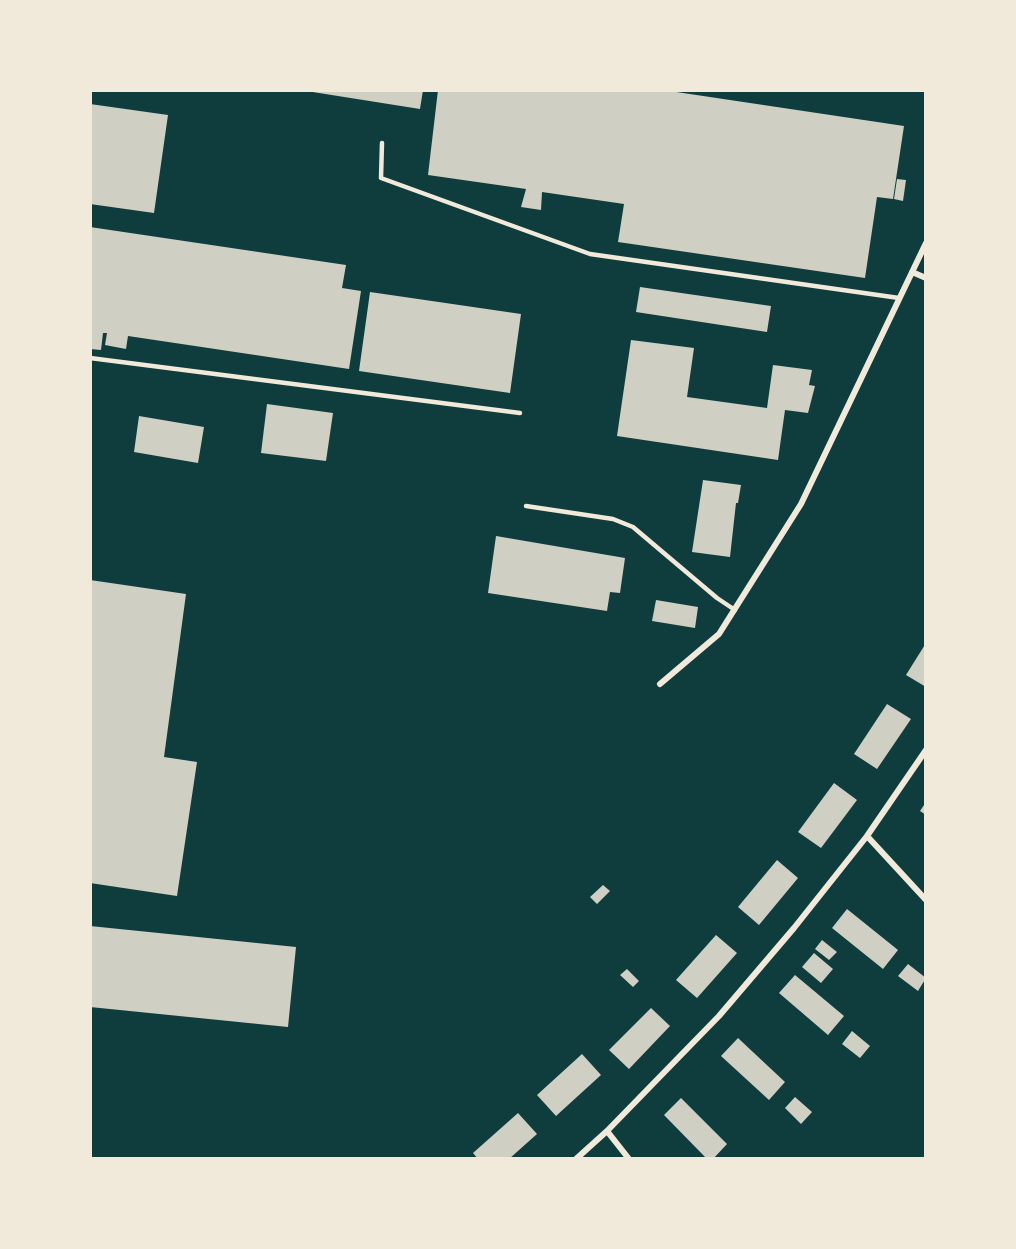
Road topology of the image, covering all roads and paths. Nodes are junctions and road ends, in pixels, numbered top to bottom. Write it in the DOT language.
graph roads {
  1 [pos="382,143"];
  2 [pos="926,243"];
  3 [pos="912,272"];
  4 [pos="926,278"];
  5 [pos="899,298"];
  6 [pos="90,358"];
  7 [pos="520,413"];
  8 [pos="526,507"];
  9 [pos="735,610"];
  10 [pos="660,684"];
  11 [pos="926,750"];
  12 [pos="867,836"];
  13 [pos="926,900"];
  14 [pos="607,1131"];
  15 [pos="576,1159"];
  16 [pos="629,1159"];
  1 -- 5 [label="lane"];
  2 -- 3 [label="street"];
  3 -- 4 [label="street"];
  3 -- 5 [label="street"];
  5 -- 9 [label="street"];
  6 -- 7 [label="lane"];
  8 -- 9 [label="lane"];
  9 -- 10 [label="street"];
  11 -- 12 [label="street"];
  12 -- 13 [label="street"];
  12 -- 14 [label="street"];
  14 -- 15 [label="street"];
  14 -- 16 [label="street"];
}
